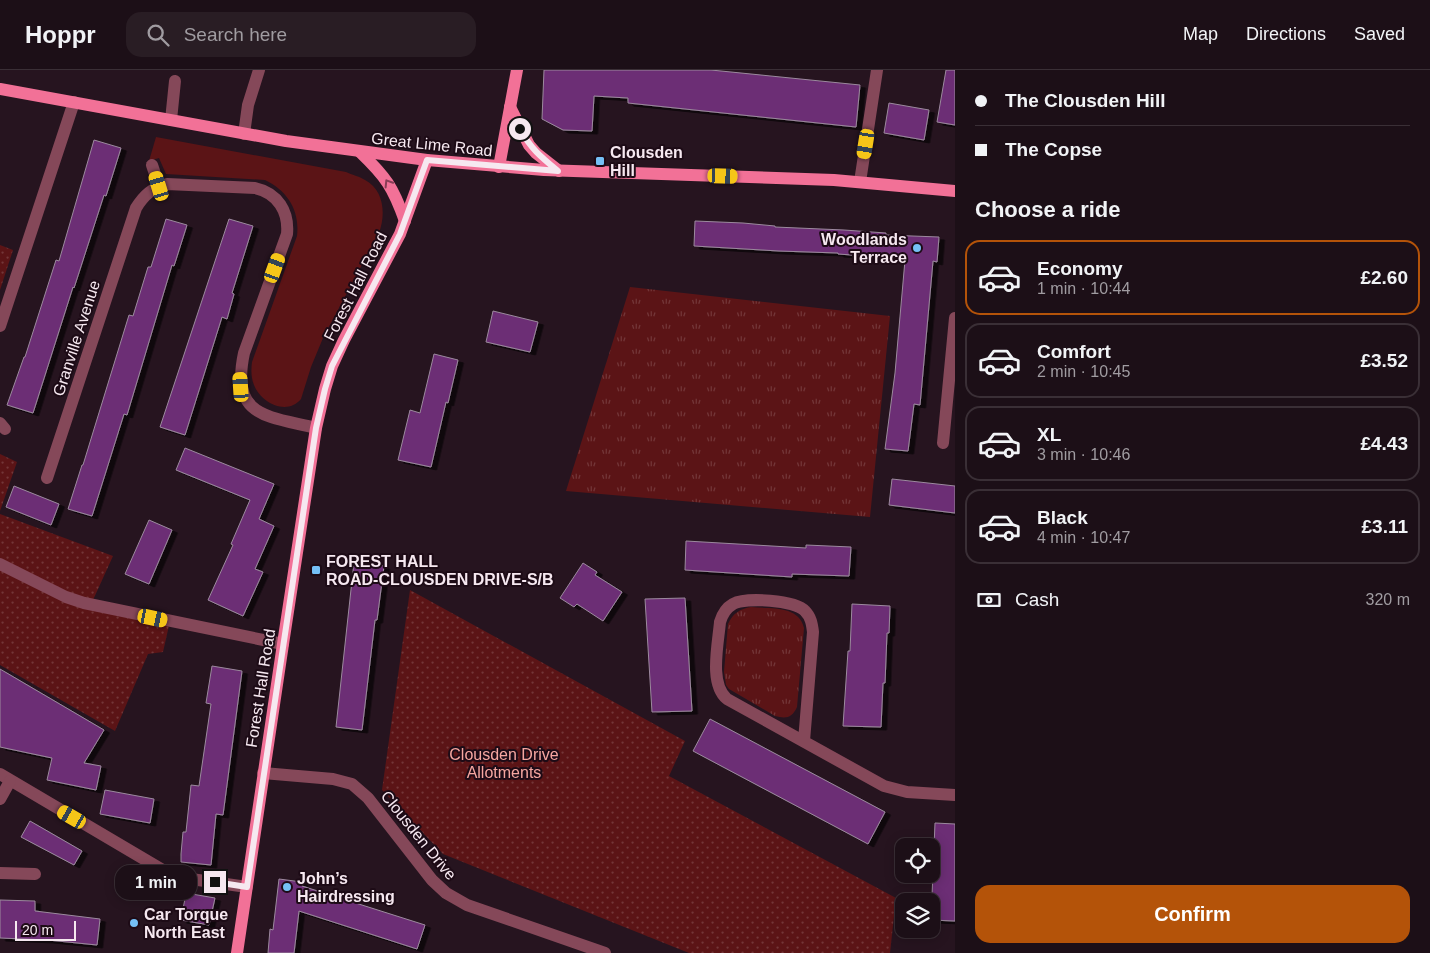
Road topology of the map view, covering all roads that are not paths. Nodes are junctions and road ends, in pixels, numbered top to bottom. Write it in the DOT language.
graph roads {
  1 [pos="259,70"];
  2 [pos="517,70"];
  3 [pos="877,70"];
  4 [pos="175,81"];
  5 [pos="0,89"];
  6 [pos="74,102"];
  7 [pos="510,107"];
  8 [pos="171,120"];
  9 [pos="244,134"];
  10 [pos="360,152"];
  11 [pos="427,160"];
  12 [pos="152,165"];
  13 [pos="499,167"];
  14 [pos="558,171"];
  15 [pos="860,182"];
  16 [pos="159,186"];
  17 [pos="955,191"];
  18 [pos="406,221"];
  19 [pos="955,318"];
  20 [pos="0,326"];
  21 [pos="316,428"];
  22 [pos="943,443"];
  23 [pos="47,478"];
  24 [pos="0,564"];
  25 [pos="282,644"];
  26 [pos="804,741"];
  27 [pos="263,773"];
  28 [pos="5,778"];
  29 [pos="955,795"];
  30 [pos="0,799"];
  31 [pos="0,873"];
  32 [pos="35,874"];
  33 [pos="247,887"];
  34 [pos="580,949"];
  35 [pos="237,953"];
  36 [pos="604,953"];
  1 -- 9 [label="street"];
  2 -- 7 [label="main road"];
  3 -- 15 [label="street"];
  4 -- 8 [label="street"];
  5 -- 6 [label="main road, Great Lime Road"];
  6 -- 8 [label="main road, Great Lime Road"];
  6 -- 20 [label="street"];
  7 -- 13 [label="main road"];
  7 -- 14 [label="main road"];
  8 -- 9 [label="main road, Great Lime Road"];
  9 -- 10 [label="main road, Great Lime Road"];
  10 -- 11 [label="main road, Great Lime Road"];
  18 -- 10 [label="main road, one-way"];
  11 -- 13 [label="main road, Great Lime Road"];
  11 -- 18 [label="main road, Forest Hall Road"];
  12 -- 16 [label="street"];
  13 -- 14 [label="main road, Great Lime Road"];
  14 -- 15 [label="main road, Great Lime Road"];
  15 -- 17 [label="main road, Great Lime Road"];
  16 -- 21 [label="street"];
  16 -- 23 [label="street, Granville Avenue"];
  18 -- 21 [label="main road, Forest Hall Road"];
  19 -- 22 [label="street"];
  21 -- 25 [label="main road, Forest Hall Road"];
  24 -- 25 [label="street"];
  25 -- 27 [label="main road, Forest Hall Road"];
  26 -- 26 [label="street"];
  26 -- 29 [label="street"];
  27 -- 33 [label="main road, Forest Hall Road"];
  27 -- 34 [label="street, Clousden Drive"];
  28 -- 30 [label="street"];
  28 -- 33 [label="street"];
  31 -- 32 [label="street"];
  33 -- 35 [label="main road, Forest Hall Road"];
  34 -- 36 [label="street, Clousden Drive"];
}
